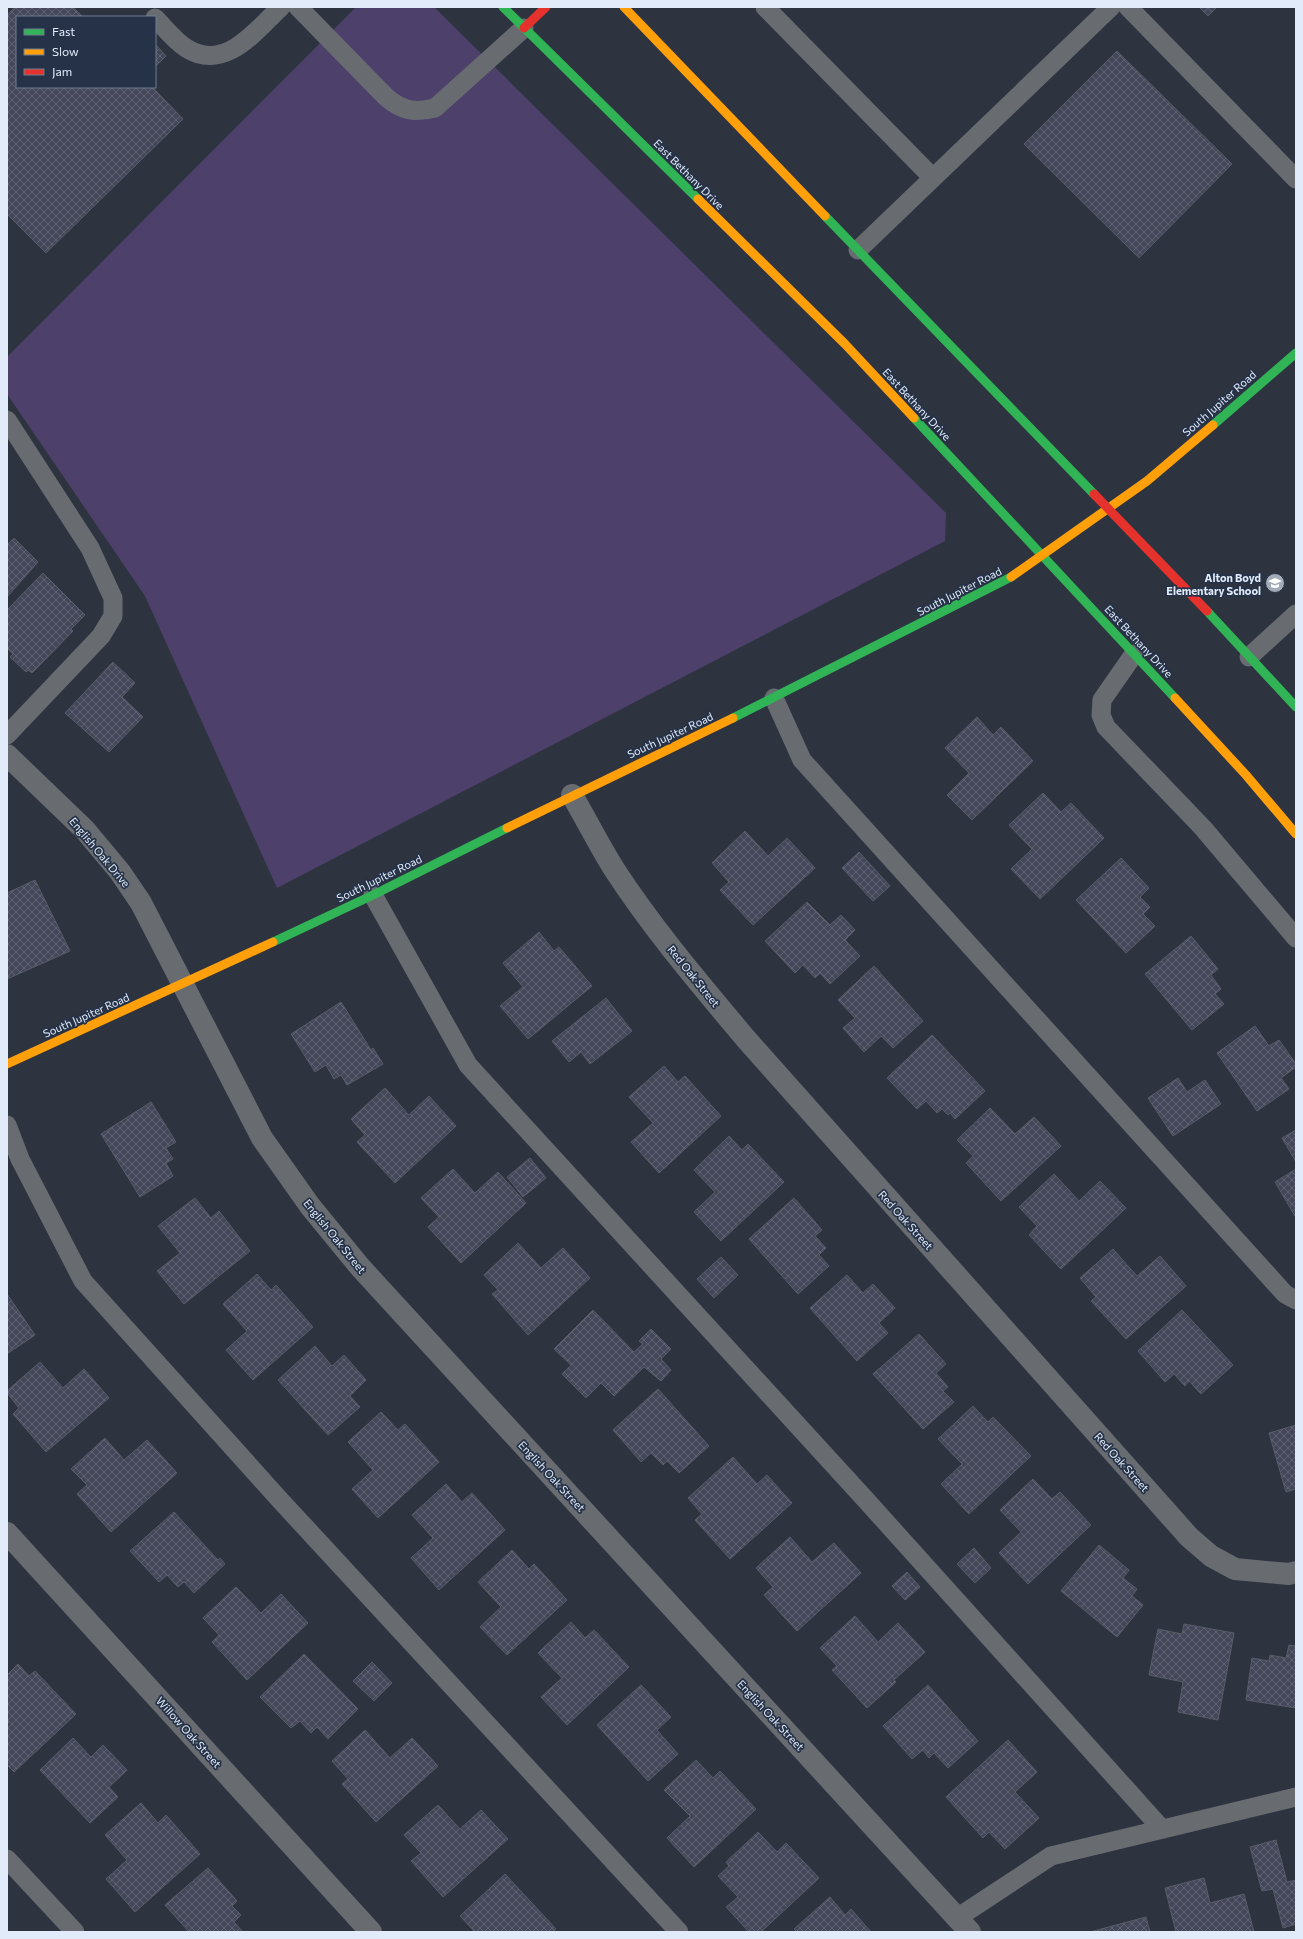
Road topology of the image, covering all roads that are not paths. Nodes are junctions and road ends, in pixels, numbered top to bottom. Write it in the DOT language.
graph roads {
  1 [pos="144,7"];
  2 [pos="281,7"];
  3 [pos="298,7"];
  4 [pos="503,7"];
  5 [pos="546,7"];
  6 [pos="624,7"];
  7 [pos="765,7"];
  8 [pos="1111,7"];
  9 [pos="1128,7"];
  10 [pos="154,16"];
  11 [pos="156,18"];
  12 [pos="524,28"];
  13 [pos="933,178"];
  14 [pos="1296,179"];
  15 [pos="858,250"];
  16 [pos="1296,353"];
  17 [pos="7,420"];
  18 [pos="1108,508"];
  19 [pos="1043,555"];
  20 [pos="1296,614"];
  21 [pos="1134,654"];
  22 [pos="1249,656"];
  23 [pos="774,698"];
  24 [pos="1296,707"];
  25 [pos="7,735"];
  26 [pos="7,755"];
  27 [pos="572,795"];
  28 [pos="1296,834"];
  29 [pos="373,895"];
  30 [pos="1296,938"];
  31 [pos="184,984"];
  32 [pos="7,1064"];
  33 [pos="7,1125"];
  34 [pos="1296,1300"];
  35 [pos="7,1533"];
  36 [pos="1296,1572"];
  37 [pos="1296,1797"];
  38 [pos="1162,1830"];
  39 [pos="7,1859"];
  40 [pos="964,1925"];
  41 [pos="75,1932"];
  42 [pos="371,1932"];
  43 [pos="679,1932"];
  1 -- 10 [label="lane"];
  2 -- 11 [label="lane"];
  3 -- 12 [label="lane"];
  4 -- 12 [label="main road, East Bethany Drive"];
  5 -- 12 [label="main road"];
  6 -- 15 [label="main road"];
  7 -- 13 [label="lane"];
  8 -- 13 [label="lane"];
  9 -- 14 [label="lane"];
  12 -- 19 [label="main road, East Bethany Drive"];
  13 -- 15 [label="lane"];
  15 -- 18 [label="main road"];
  16 -- 18 [label="main road, South Jupiter Road"];
  17 -- 25 [label="lane"];
  18 -- 19 [label="main road, South Jupiter Road"];
  18 -- 22 [label="main road"];
  19 -- 21 [label="main road, East Bethany Drive"];
  19 -- 23 [label="main road, South Jupiter Road"];
  20 -- 22 [label="lane"];
  21 -- 28 [label="main road, East Bethany Drive"];
  21 -- 30 [label="lane"];
  22 -- 24 [label="main road"];
  23 -- 27 [label="main road, South Jupiter Road"];
  23 -- 34 [label="lane"];
  26 -- 31 [label="street, English Oak Drive"];
  27 -- 29 [label="main road, South Jupiter Road"];
  27 -- 36 [label="street, Red Oak Street"];
  29 -- 31 [label="main road, South Jupiter Road"];
  29 -- 38 [label="lane"];
  31 -- 32 [label="main road, South Jupiter Road"];
  31 -- 40 [label="street, English Oak Street"];
  33 -- 43 [label="lane"];
  35 -- 42 [label="street, Willow Oak Street"];
  37 -- 38 [label="lane"];
  38 -- 40 [label="lane"];
  39 -- 41 [label="lane"];
}
